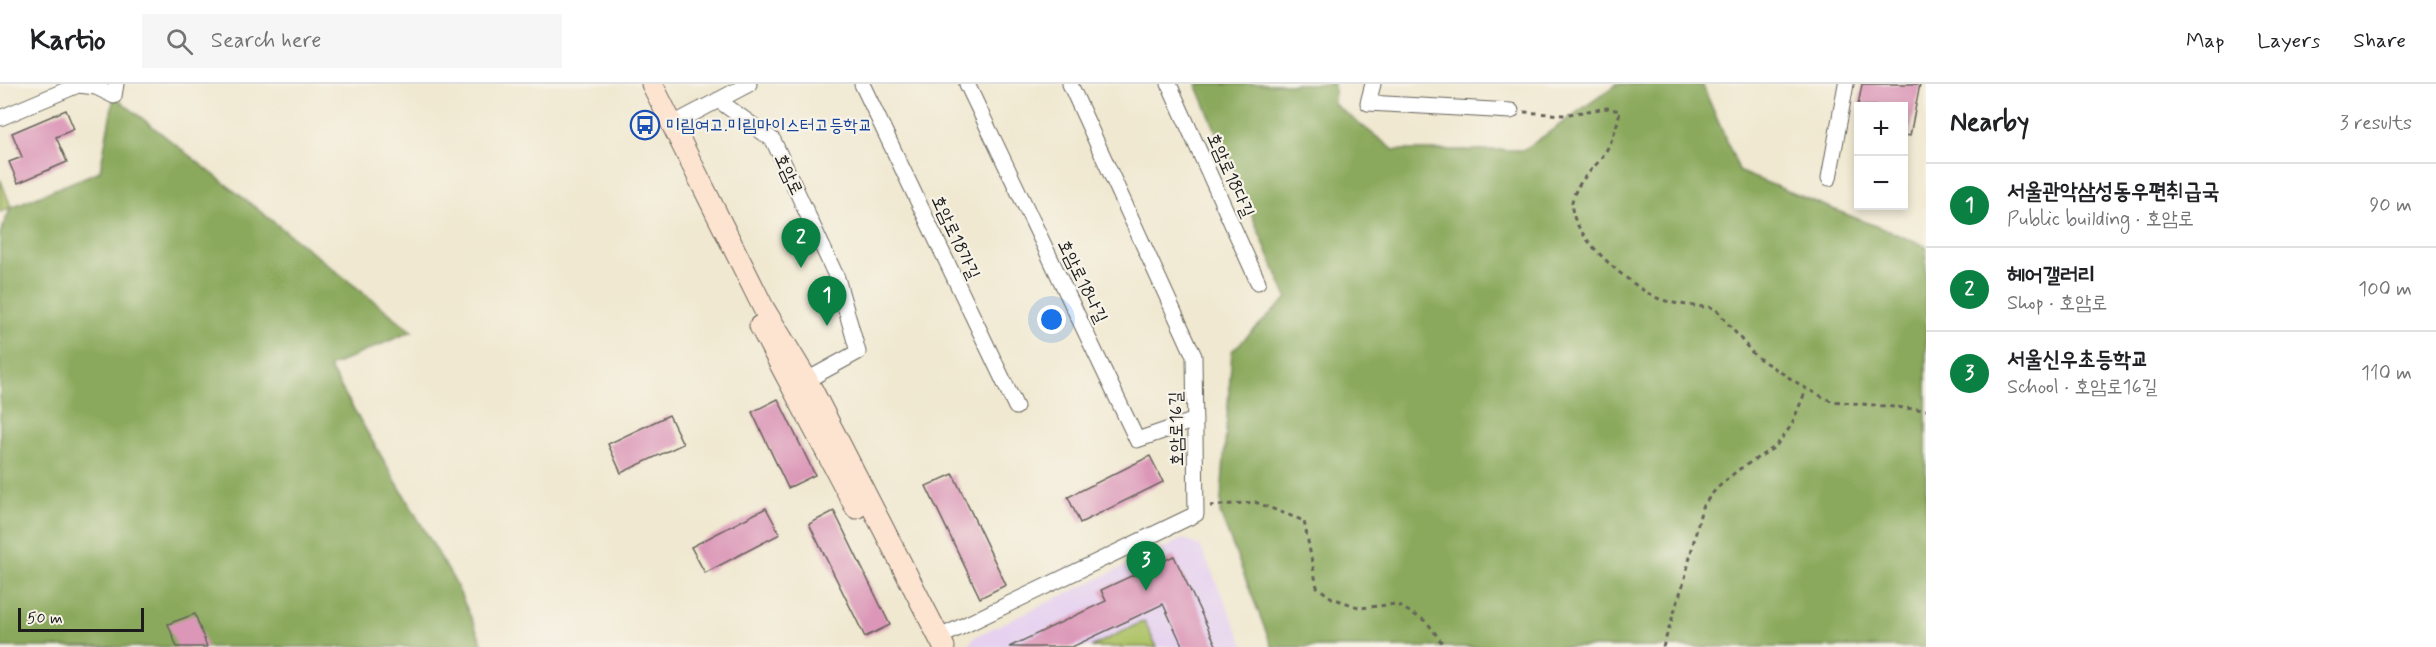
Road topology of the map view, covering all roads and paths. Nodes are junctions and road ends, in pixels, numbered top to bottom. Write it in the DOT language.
graph roads {
  1 [pos="640,84"];
  2 [pos="652,84"];
  3 [pos="749,84"];
  4 [pos="862,84"];
  5 [pos="967,84"];
  6 [pos="1070,84"];
  7 [pos="1169,84"];
  8 [pos="1373,84"];
  9 [pos="1846,84"];
  10 [pos="115,90"];
  11 [pos="718,100"];
  12 [pos="1511,111"];
  13 [pos="0,118"];
  14 [pos="673,124"];
  15 [pos="1829,178"];
  16 [pos="1258,282"];
  17 [pos="807,380"];
  18 [pos="1806,389"];
  19 [pos="1016,407"];
  20 [pos="1926,410"];
  21 [pos="1195,420"];
  22 [pos="1196,507"];
  23 [pos="937,644"];
  24 [pos="1445,647"];
  25 [pos="1663,647"];
  1 -- 23 [label="main road"];
  2 -- 14 [label="main road"];
  3 -- 11 [label="street"];
  4 -- 19 [label="street, 호암로18가길"];
  5 -- 21 [label="street, 호암로18나길"];
  6 -- 21 [label="street, 호암로16길"];
  7 -- 16 [label="street, 호암로18다길"];
  8 -- 12 [label="street"];
  9 -- 15 [label="street"];
  10 -- 13 [label="street"];
  11 -- 14 [label="street"];
  11 -- 17 [label="street, 호암로"];
  12 -- 18 [label="path"];
  14 -- 17 [label="main road"];
  17 -- 23 [label="main road"];
  18 -- 20 [label="path"];
  18 -- 25 [label="path"];
  21 -- 22 [label="street, 호암로16길"];
  22 -- 23 [label="street"];
  22 -- 24 [label="path"];
}
